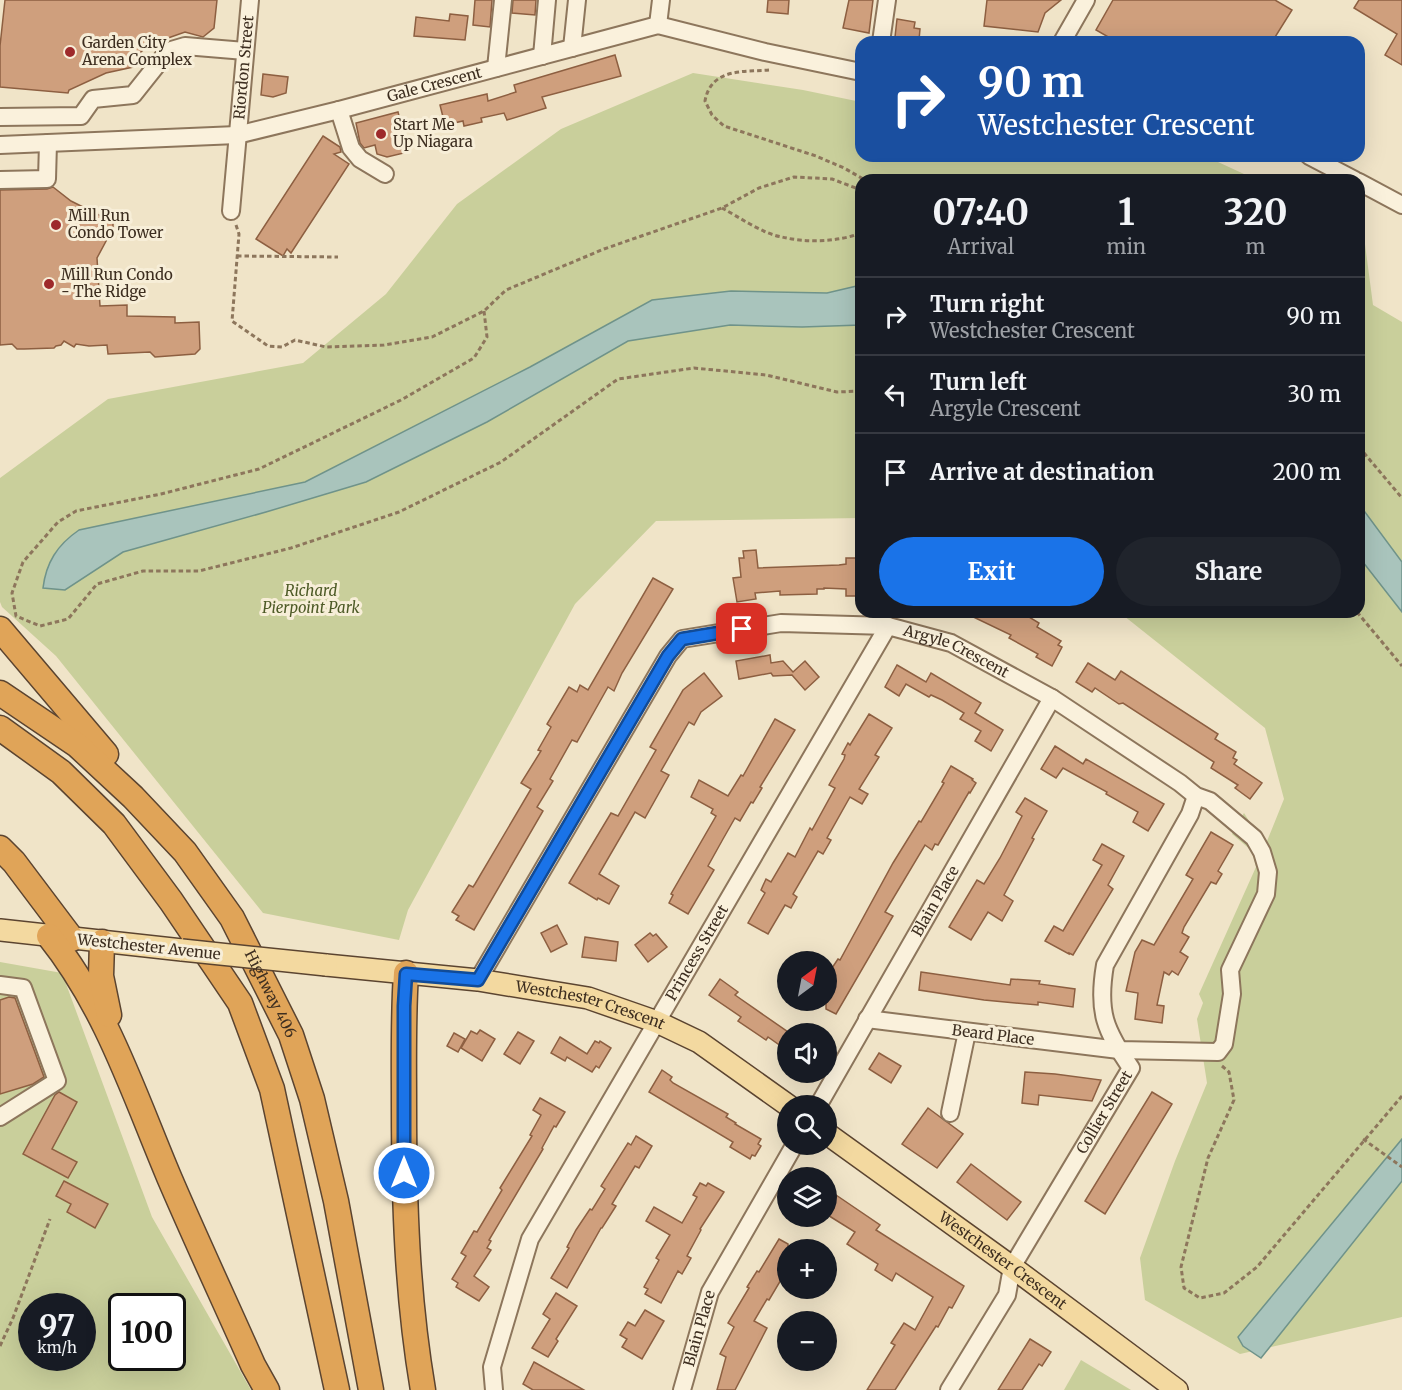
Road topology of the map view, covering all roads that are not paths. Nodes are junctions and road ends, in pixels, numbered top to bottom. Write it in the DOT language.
graph roads {
  1 [pos="250,0"];
  2 [pos="503,0"];
  3 [pos="547,0"];
  4 [pos="577,0"];
  5 [pos="661,0"];
  6 [pos="887,0"];
  7 [pos="1086,0"];
  8 [pos="658,25"];
  9 [pos="882,36"];
  10 [pos="1065,36"];
  11 [pos="572,48"];
  12 [pos="245,51"];
  13 [pos="542,56"];
  14 [pos="496,68"];
  15 [pos="855,71"];
  16 [pos="339,110"];
  17 [pos="81,116"];
  18 [pos="0,117"];
  19 [pos="237,135"];
  20 [pos="81,142"];
  21 [pos="48,143"];
  22 [pos="0,145"];
  23 [pos="1320,162"];
  24 [pos="385,174"];
  25 [pos="1344,174"];
  26 [pos="0,180"];
  27 [pos="1365,185"];
  28 [pos="1402,205"];
  29 [pos="231,211"];
  30 [pos="888,626"];
  31 [pos="0,630"];
  32 [pos="0,693"];
  33 [pos="1052,698"];
  34 [pos="0,728"];
  35 [pos="1196,796"];
  36 [pos="0,848"];
  37 [pos="185,852"];
  38 [pos="0,930"];
  39 [pos="61,938"];
  40 [pos="102,942"];
  41 [pos="406,974"];
  42 [pos="478,980"];
  43 [pos="0,985"];
  44 [pos="867,1019"];
  45 [pos="657,1022"];
  46 [pos="967,1032"];
  47 [pos="115,1044"];
  48 [pos="1119,1050"];
  49 [pos="1204,1052"];
  50 [pos="824,1095"];
  51 [pos="777,1097"];
  52 [pos="950,1113"];
  53 [pos="0,1117"];
  54 [pos="837,1141"];
  55 [pos="789,1155"];
  56 [pos="1012,1267"];
  57 [pos="267,1390"];
  58 [pos="337,1390"];
  59 [pos="371,1390"];
  60 [pos="423,1390"];
  61 [pos="494,1390"];
  62 [pos="682,1390"];
  63 [pos="949,1390"];
  64 [pos="1177,1390"];
  1 -- 12 [label="street, Riordon Street"];
  2 -- 14 [label="street"];
  3 -- 13 [label="street"];
  4 -- 11 [label="street"];
  5 -- 8 [label="street"];
  6 -- 9 [label="street"];
  7 -- 10 [label="street"];
  8 -- 11 [label="street, Gale Crescent"];
  8 -- 15 [label="street, Gale Crescent"];
  11 -- 13 [label="street, Gale Crescent"];
  12 -- 17 [label="street"];
  12 -- 19 [label="street, Riordon Street"];
  13 -- 14 [label="street, Gale Crescent"];
  14 -- 16 [label="street, Gale Crescent"];
  16 -- 19 [label="street, Gale Crescent"];
  16 -- 24 [label="street"];
  17 -- 18 [label="street"];
  17 -- 20 [label="street"];
  19 -- 20 [label="street, Gale Crescent"];
  19 -- 29 [label="street, Riordon Street"];
  20 -- 21 [label="street, Gale Crescent"];
  21 -- 22 [label="street, Gale Crescent"];
  21 -- 26 [label="street"];
  23 -- 25 [label="street"];
  27 -- 28 [label="street"];
  30 -- 33 [label="street, Argyle Crescent"];
  30 -- 42 [label="street, Argyle Crescent"];
  30 -- 45 [label="street, Princess Street"];
  31 -- 37 [label="highway"];
  32 -- 37 [label="highway, Highway 406"];
  33 -- 35 [label="street, Argyle Crescent"];
  33 -- 44 [label="street, Blain Place"];
  34 -- 58 [label="highway, Highway 406"];
  35 -- 48 [label="street, Collier Street"];
  35 -- 49 [label="street, Argyle Crescent"];
  36 -- 39 [label="highway"];
  37 -- 59 [label="highway, Highway 406"];
  38 -- 39 [label="main road, Westchester Avenue"];
  39 -- 40 [label="main road, Westchester Avenue"];
  39 -- 47 [label="highway"];
  40 -- 41 [label="main road, Westchester Avenue, bridge"];
  40 -- 47 [label="highway"];
  41 -- 42 [label="main road, Westchester Crescent"];
  41 -- 60 [label="highway"];
  42 -- 45 [label="main road, Westchester Crescent"];
  43 -- 53 [label="street"];
  44 -- 46 [label="street, Beard Place"];
  44 -- 50 [label="street, Blain Place"];
  45 -- 51 [label="main road, Westchester Crescent"];
  45 -- 61 [label="street, Princess Street"];
  46 -- 48 [label="street, Beard Place"];
  46 -- 52 [label="street"];
  47 -- 57 [label="highway"];
  48 -- 49 [label="street, Beard Place"];
  48 -- 56 [label="street, Collier Street"];
  54 -- 56 [label="main road, Westchester Crescent"];
  55 -- 62 [label="street, Blain Place"];
  56 -- 63 [label="street, Collier Street"];
  56 -- 64 [label="main road, Westchester Crescent"];
}
